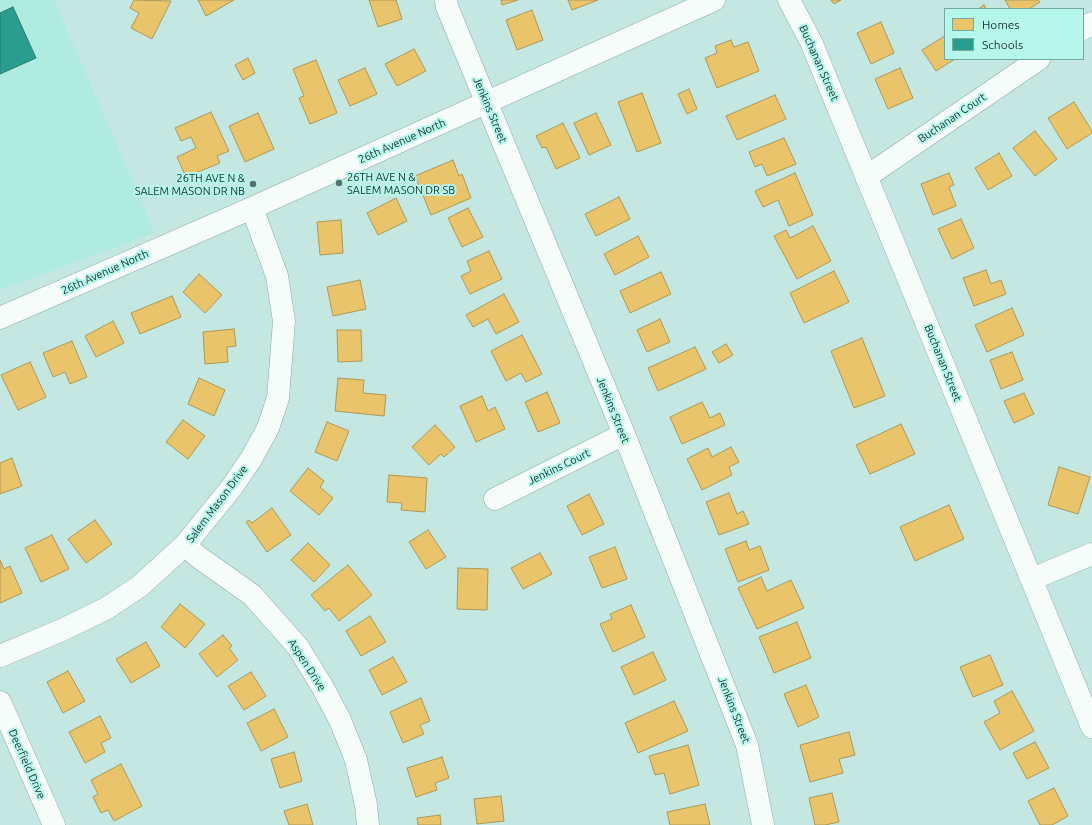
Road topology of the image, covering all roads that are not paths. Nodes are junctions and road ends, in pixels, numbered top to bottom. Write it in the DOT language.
graph roads {
  1 [pos="446,0"];
  2 [pos="714,0"];
  3 [pos="789,0"];
  4 [pos="1038,60"];
  5 [pos="487,103"];
  6 [pos="866,177"];
  7 [pos="252,208"];
  8 [pos="0,318"];
  9 [pos="624,434"];
  10 [pos="495,499"];
  11 [pos="185,545"];
  12 [pos="1092,554"];
  13 [pos="1032,579"];
  14 [pos="0,656"];
  15 [pos="0,702"];
  16 [pos="1092,727"];
  17 [pos="54,825"];
  18 [pos="368,825"];
  19 [pos="763,825"];
  1 -- 5 [label="street, Jenkins Street"];
  2 -- 5 [label="street, 26th Avenue North"];
  3 -- 6 [label="street, Buchanan Street"];
  4 -- 6 [label="street, Buchanan Court"];
  5 -- 7 [label="street, 26th Avenue North"];
  5 -- 9 [label="street, Jenkins Street"];
  6 -- 13 [label="street, Buchanan Street"];
  7 -- 8 [label="street, 26th Avenue North"];
  7 -- 11 [label="street, Salem Mason Drive"];
  9 -- 10 [label="street, Jenkins Court"];
  9 -- 19 [label="street, Jenkins Street"];
  11 -- 14 [label="street, Salem Mason Drive"];
  11 -- 18 [label="street, Aspen Drive"];
  12 -- 13 [label="street"];
  13 -- 16 [label="street, Buchanan Street"];
  15 -- 17 [label="street, Deerfield Drive"];
}
